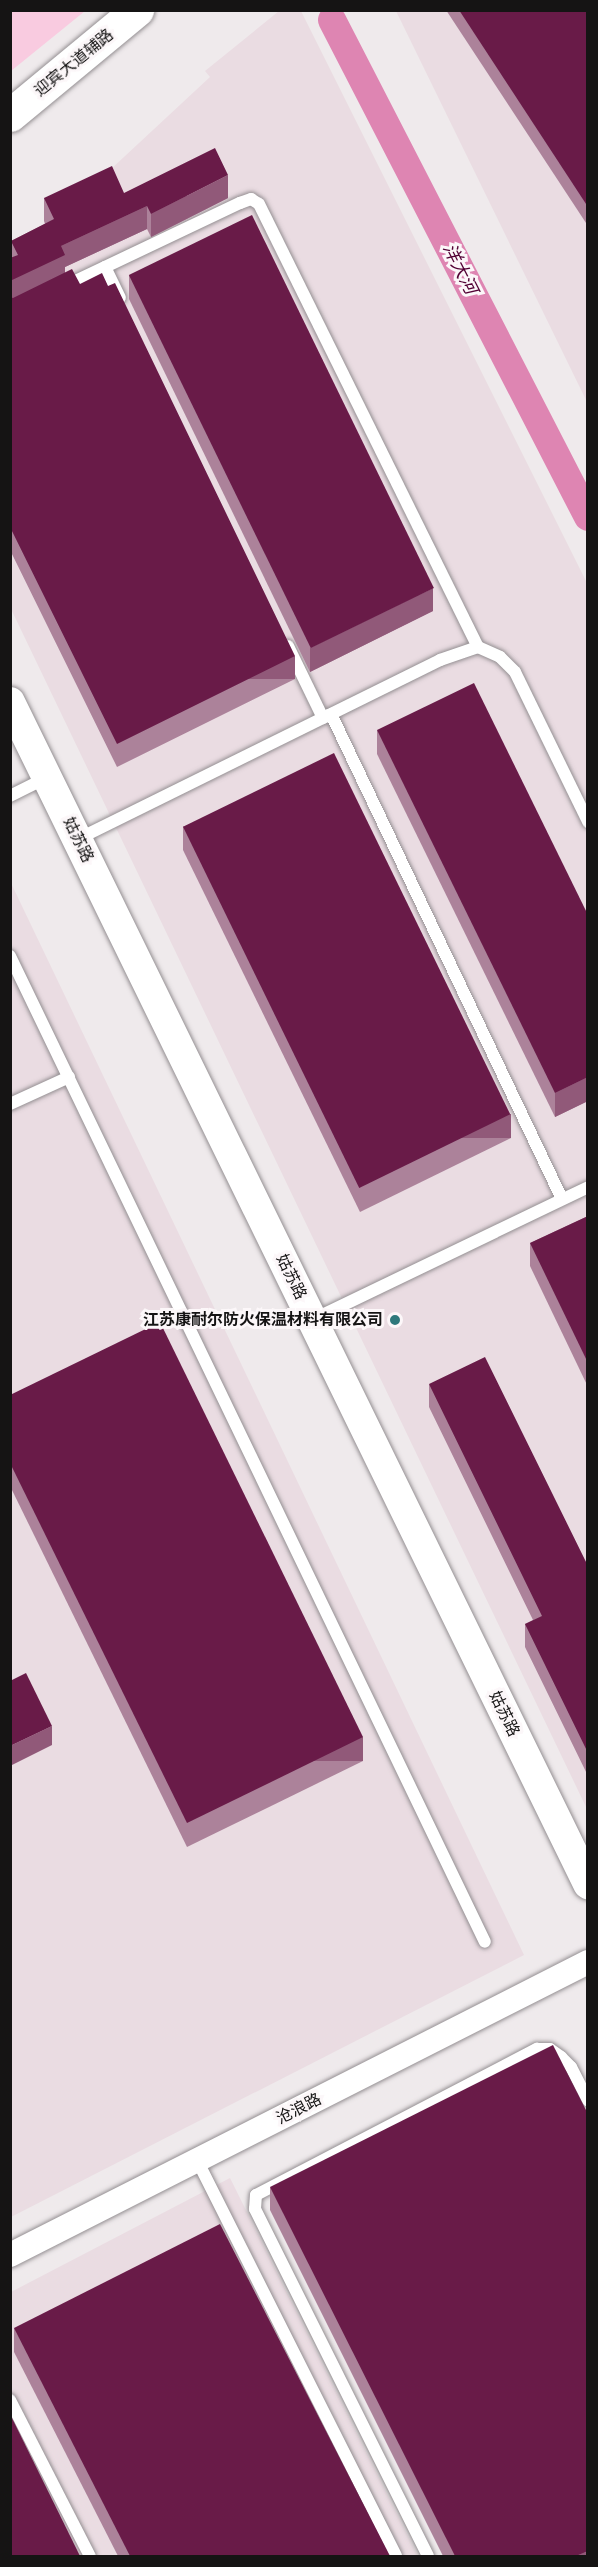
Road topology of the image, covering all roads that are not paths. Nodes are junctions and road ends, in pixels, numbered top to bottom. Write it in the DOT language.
graph roads {
  1 [pos="137,10"];
  2 [pos="10,115"];
  3 [pos="105,267"];
  4 [pos="52,293"];
  5 [pos="126,310"];
  6 [pos="281,632"];
  7 [pos="478,647"];
  8 [pos="10,702"];
  9 [pos="327,716"];
  10 [pos="47,778"];
  11 [pos="10,796"];
  12 [pos="588,822"];
  13 [pos="78,838"];
  14 [pos="10,956"];
  15 [pos="69,1077"];
  16 [pos="10,1104"];
  17 [pos="588,1187"];
  18 [pos="562,1199"];
  19 [pos="312,1320"];
  20 [pos="588,1884"];
  21 [pos="485,1942"];
  22 [pos="588,1962"];
  23 [pos="588,2101"];
  24 [pos="197,2160"];
  25 [pos="10,2255"];
  26 [pos="10,2400"];
  27 [pos="90,2556"];
  28 [pos="396,2556"];
  29 [pos="428,2556"];
  1 -- 2 [label="main road, 迎宾大道辅路"];
  3 -- 4 [label="lane"];
  3 -- 5 [label="lane"];
  3 -- 7 [label="lane"];
  6 -- 9 [label="lane"];
  7 -- 9 [label="lane"];
  7 -- 12 [label="lane"];
  8 -- 10 [label="street, 姑苏路"];
  9 -- 13 [label="lane"];
  9 -- 18 [label="lane"];
  10 -- 11 [label="lane"];
  10 -- 13 [label="street, 姑苏路"];
  13 -- 19 [label="street, 姑苏路"];
  14 -- 15 [label="lane"];
  15 -- 16 [label="lane"];
  15 -- 21 [label="lane"];
  17 -- 18 [label="lane"];
  18 -- 19 [label="lane"];
  19 -- 20 [label="street, 姑苏路"];
  22 -- 24 [label="street, 沧浪路"];
  23 -- 29 [label="lane"];
  24 -- 25 [label="street, 沧浪路"];
  24 -- 28 [label="lane"];
  26 -- 27 [label="lane"];
}
